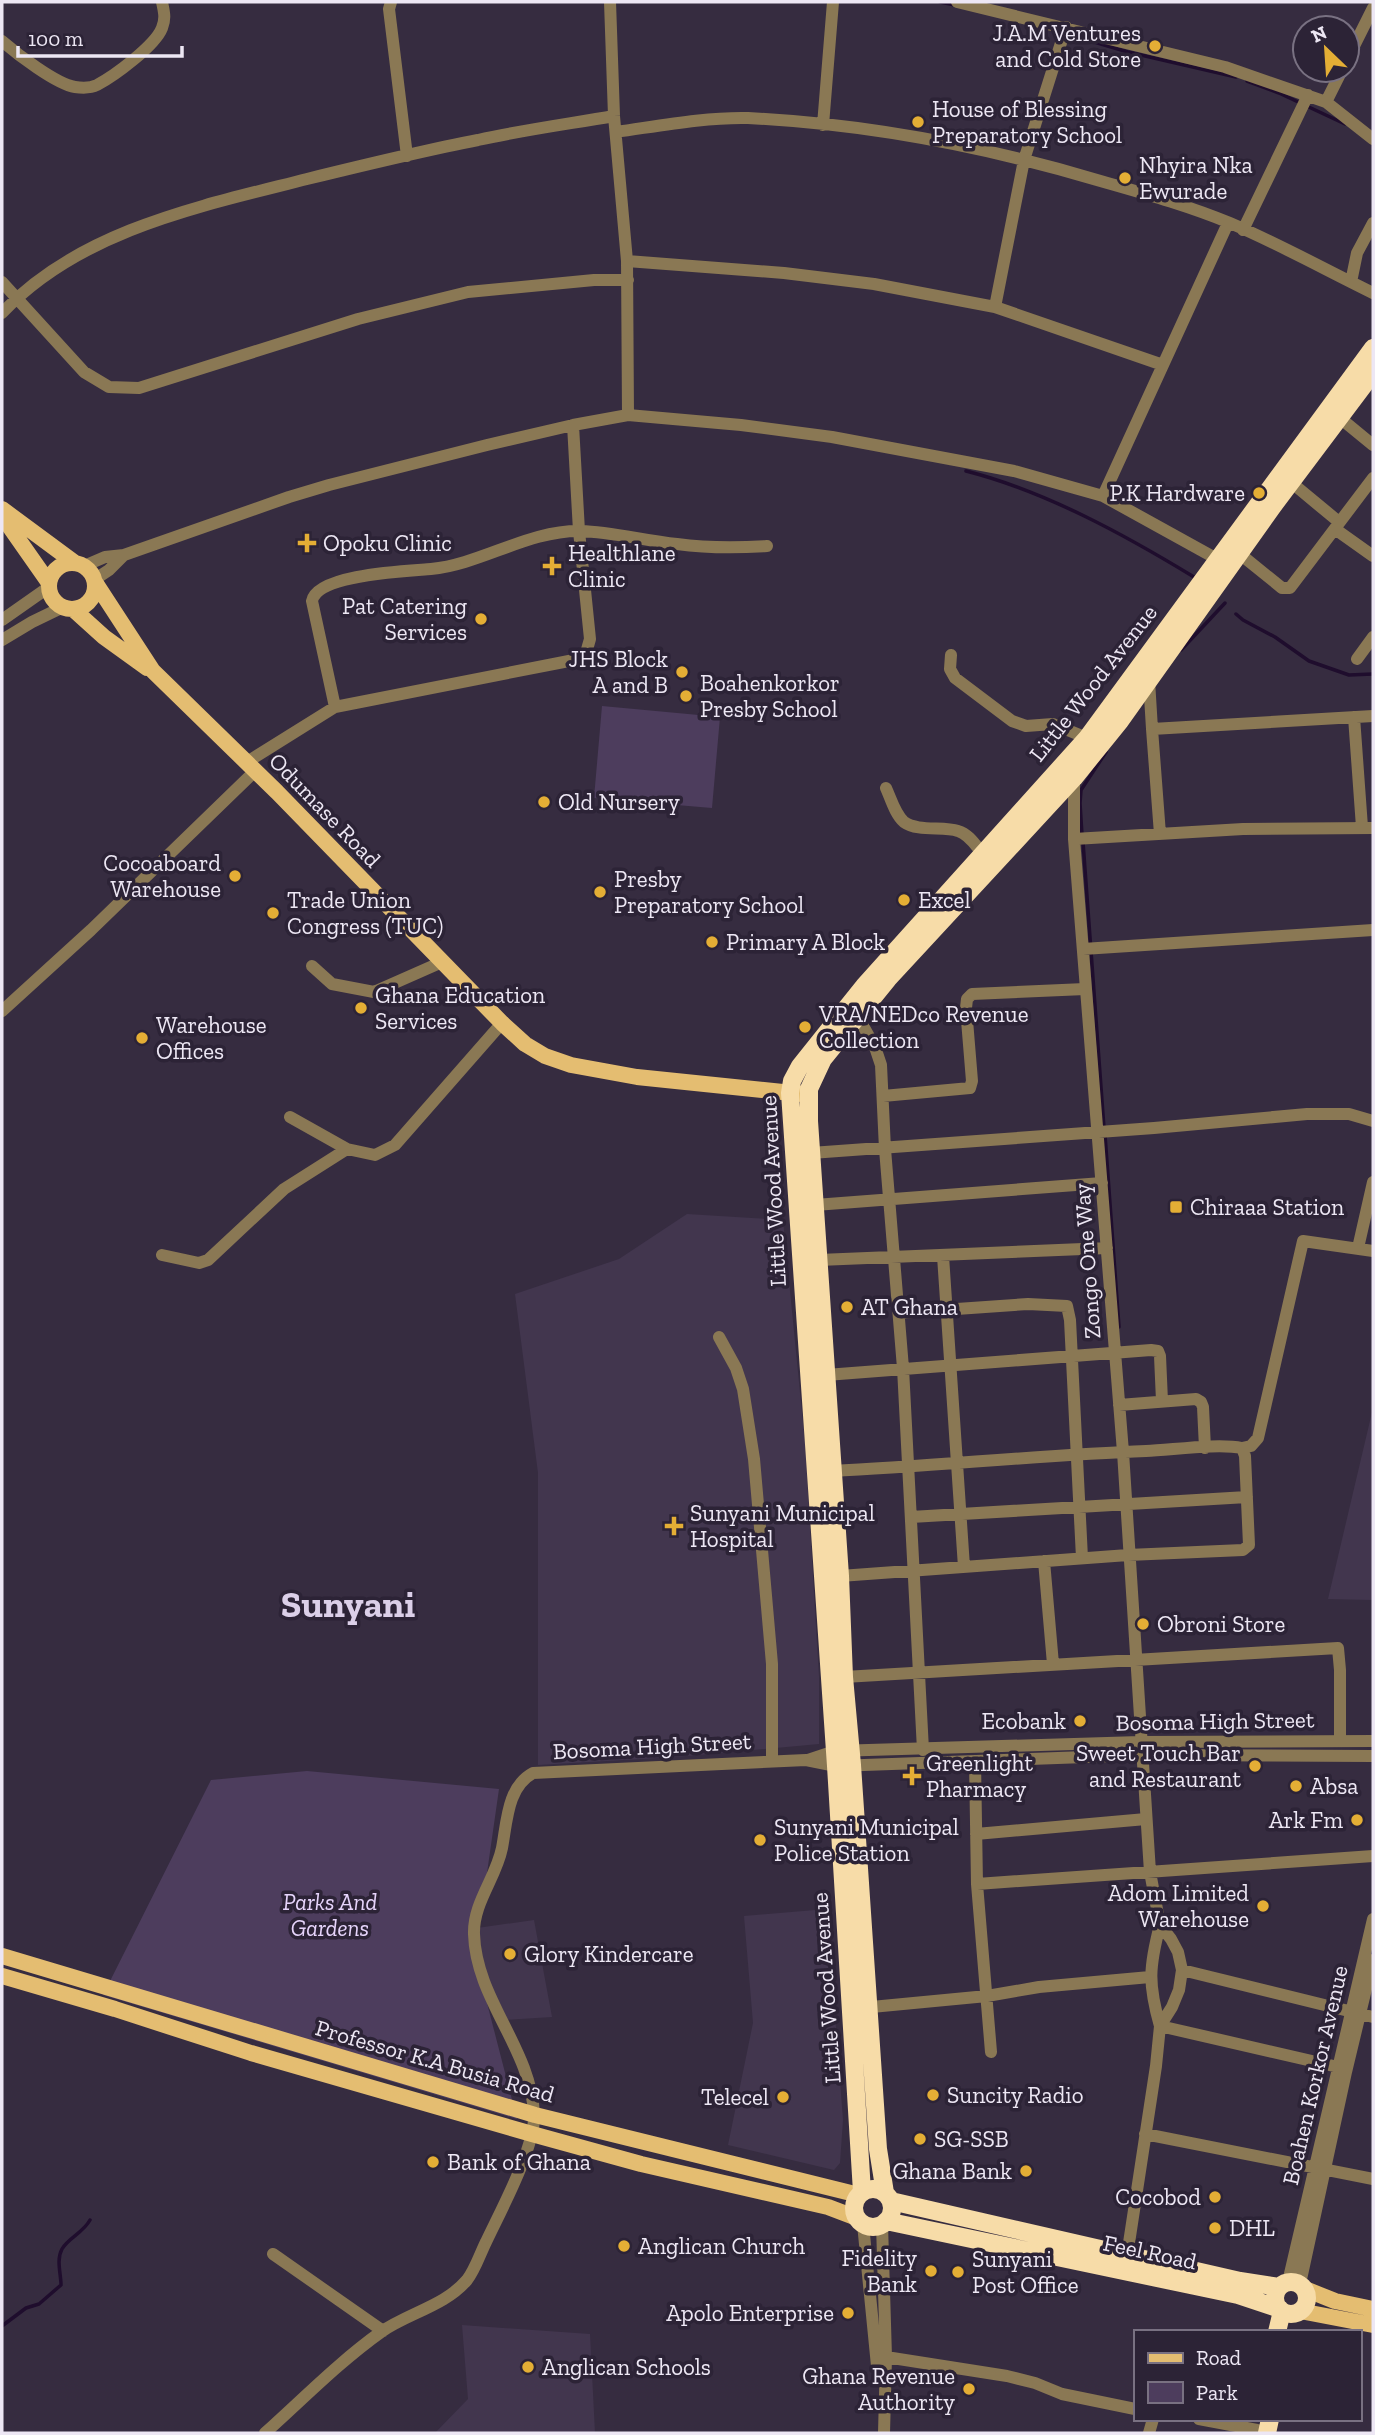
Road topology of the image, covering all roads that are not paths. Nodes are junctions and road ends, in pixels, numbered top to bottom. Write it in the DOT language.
graph roads {
  1 [pos="162,2"];
  2 [pos="391,2"];
  3 [pos="610,2"];
  4 [pos="833,2"];
  5 [pos="957,2"];
  6 [pos="1373,8"];
  7 [pos="1066,27"];
  8 [pos="1361,32"];
  9 [pos="2,41"];
  10 [pos="1335,84"];
  11 [pos="1308,95"];
  12 [pos="1326,102"];
  13 [pos="614,117"];
  14 [pos="823,125"];
  15 [pos="616,132"];
  16 [pos="1373,139"];
  17 [pos="407,156"];
  18 [pos="1024,160"];
  19 [pos="1228,223"];
  20 [pos="1373,223"];
  21 [pos="1243,230"];
  22 [pos="627,261"];
  23 [pos="628,279"];
  24 [pos="2,282"];
  25 [pos="1351,282"];
  26 [pos="1373,293"];
  27 [pos="16,298"];
  28 [pos="995,307"];
  29 [pos="2,313"];
  30 [pos="1373,348"];
  31 [pos="1163,365"];
  32 [pos="1373,373"];
  33 [pos="628,415"];
  34 [pos="1340,418"];
  35 [pos="573,425"];
  36 [pos="1373,445"];
  37 [pos="1373,478"];
  38 [pos="1292,483"];
  39 [pos="1103,496"];
  40 [pos="2,509"];
  41 [pos="2,516"];
  42 [pos="1337,525"];
  43 [pos="579,531"];
  44 [pos="768,546"];
  45 [pos="1240,554"];
  46 [pos="124,555"];
  47 [pos="1373,555"];
  48 [pos="1217,559"];
  49 [pos="79,565"];
  50 [pos="94,581"];
  51 [pos="49,585"];
  52 [pos="68,608"];
  53 [pos="2,620"];
  54 [pos="1373,637"];
  55 [pos="2,639"];
  56 [pos="951,655"];
  57 [pos="1357,659"];
  58 [pos="153,671"];
  59 [pos="1149,679"];
  60 [pos="335,707"];
  61 [pos="1373,716"];
  62 [pos="1354,717"];
  63 [pos="1152,729"];
  64 [pos="1087,738"];
  65 [pos="251,766"];
  66 [pos="1073,778"];
  67 [pos="886,788"];
  68 [pos="1368,828"];
  69 [pos="1160,834"];
  70 [pos="1074,839"];
  71 [pos="982,853"];
  72 [pos="1373,930"];
  73 [pos="1083,949"];
  74 [pos="442,962"];
  75 [pos="312,966"];
  76 [pos="1086,989"];
  77 [pos="2,1011"];
  78 [pos="858,1017"];
  79 [pos="502,1023"];
  80 [pos="790,1093"];
  81 [pos="808,1094"];
  82 [pos="883,1096"];
  83 [pos="290,1116"];
  84 [pos="1373,1121"];
  85 [pos="1098,1132"];
  86 [pos="347,1149"];
  87 [pos="885,1149"];
  88 [pos="811,1153"];
  89 [pos="1373,1182"];
  90 [pos="1102,1183"];
  91 [pos="890,1200"];
  92 [pos="815,1205"];
  93 [pos="1107,1248"];
  94 [pos="1358,1248"];
  95 [pos="1373,1251"];
  96 [pos="162,1255"];
  97 [pos="943,1255"];
  98 [pos="895,1258"];
  99 [pos="819,1260"];
  100 [pos="946,1311"];
  101 [pos="899,1313"];
  102 [pos="719,1337"];
  103 [pos="1115,1354"];
  104 [pos="1071,1357"];
  105 [pos="949,1365"];
  106 [pos="903,1368"];
  107 [pos="826,1376"];
  108 [pos="1162,1401"];
  109 [pos="1119,1405"];
  110 [pos="1205,1448"];
  111 [pos="1242,1448"];
  112 [pos="1123,1452"];
  113 [pos="1077,1454"];
  114 [pos="957,1464"];
  115 [pos="909,1468"];
  116 [pos="831,1471"];
  117 [pos="1247,1497"];
  118 [pos="1125,1504"];
  119 [pos="1080,1508"];
  120 [pos="960,1515"];
  121 [pos="826,1517"];
  122 [pos="911,1517"];
  123 [pos="829,1552"];
  124 [pos="1128,1555"];
  125 [pos="1082,1558"];
  126 [pos="1044,1561"];
  127 [pos="964,1567"];
  128 [pos="914,1571"];
  129 [pos="840,1576"];
  130 [pos="1136,1658"];
  131 [pos="1053,1664"];
  132 [pos="919,1673"];
  133 [pos="844,1677"];
  134 [pos="1340,1741"];
  135 [pos="1373,1741"];
  136 [pos="1140,1748"];
  137 [pos="923,1750"];
  138 [pos="1373,1756"];
  139 [pos="844,1758"];
  140 [pos="772,1761"];
  141 [pos="975,1762"];
  142 [pos="1146,1819"];
  143 [pos="975,1834"];
  144 [pos="1373,1856"];
  145 [pos="1150,1872"];
  146 [pos="977,1884"];
  147 [pos="1373,1919"];
  148 [pos="1160,1924"];
  149 [pos="2,1956"];
  150 [pos="1373,1960"];
  151 [pos="1182,1970"];
  152 [pos="2,1976"];
  153 [pos="1150,1977"];
  154 [pos="987,1996"];
  155 [pos="860,2008"];
  156 [pos="1362,2014"];
  157 [pos="1160,2026"];
  158 [pos="991,2052"];
  159 [pos="1338,2067"];
  160 [pos="535,2115"];
  161 [pos="532,2134"];
  162 [pos="1145,2134"];
  163 [pos="1320,2169"];
  164 [pos="1373,2179"];
  165 [pos="861,2193"];
  166 [pos="888,2197"];
  167 [pos="860,2221"];
  168 [pos="884,2223"];
  169 [pos="273,2254"];
  170 [pos="1127,2256"];
  171 [pos="1293,2285"];
  172 [pos="1373,2309"];
  173 [pos="1289,2316"];
  174 [pos="1373,2325"];
  175 [pos="383,2331"];
  176 [pos="886,2357"];
  177 [pos="1134,2409"];
  178 [pos="1214,2421"];
  179 [pos="1262,2427"];
  180 [pos="884,2429"];
  181 [pos="265,2433"];
  1 -- 9 [label="street"];
  2 -- 17 [label="street"];
  3 -- 13 [label="street"];
  4 -- 14 [label="street"];
  5 -- 7 [label="street"];
  6 -- 8 [label="street"];
  7 -- 11 [label="street"];
  7 -- 18 [label="street"];
  10 -- 12 [label="street"];
  11 -- 12 [label="street"];
  11 -- 21 [label="street"];
  12 -- 16 [label="street"];
  13 -- 15 [label="street"];
  13 -- 17 [label="street"];
  14 -- 15 [label="street"];
  14 -- 18 [label="street"];
  15 -- 22 [label="street"];
  17 -- 27 [label="street"];
  18 -- 19 [label="street"];
  18 -- 28 [label="street"];
  19 -- 21 [label="street"];
  19 -- 31 [label="street"];
  20 -- 25 [label="street"];
  21 -- 25 [label="street"];
  22 -- 23 [label="street"];
  22 -- 28 [label="street"];
  23 -- 27 [label="street"];
  23 -- 33 [label="street"];
  24 -- 27 [label="street"];
  25 -- 26 [label="street"];
  27 -- 29 [label="street"];
  28 -- 31 [label="street"];
  30 -- 48 [label="highway, Little Wood Avenue"];
  31 -- 39 [label="street"];
  32 -- 34 [label="highway, Little Wood Avenue"];
  33 -- 35 [label="street"];
  33 -- 39 [label="street"];
  34 -- 36 [label="street"];
  34 -- 38 [label="highway, Little Wood Avenue"];
  35 -- 43 [label="street"];
  35 -- 46 [label="street"];
  37 -- 42 [label="street"];
  38 -- 42 [label="street"];
  38 -- 45 [label="highway, Little Wood Avenue"];
  39 -- 48 [label="street"];
  40 -- 49 [label="main road"];
  41 -- 51 [label="main road"];
  42 -- 45 [label="street"];
  42 -- 47 [label="street"];
  43 -- 44 [label="street"];
  43 -- 60 [label="street"];
  43 -- 60 [label="street"];
  45 -- 59 [label="highway, Little Wood Avenue"];
  46 -- 49 [label="street"];
  46 -- 50 [label="street"];
  48 -- 64 [label="highway, Little Wood Avenue"];
  49 -- 50 [label="main road"];
  49 -- 51 [label="main road"];
  50 -- 52 [label="main road"];
  50 -- 58 [label="main road, Odumase Road"];
  51 -- 52 [label="main road"];
  51 -- 53 [label="street"];
  52 -- 55 [label="street"];
  52 -- 58 [label="main road, Odumase Road"];
  54 -- 57 [label="street"];
  56 -- 64 [label="street"];
  58 -- 65 [label="main road, Odumase Road"];
  59 -- 63 [label="street"];
  59 -- 66 [label="highway, Little Wood Avenue"];
  60 -- 65 [label="street"];
  61 -- 62 [label="street"];
  62 -- 63 [label="street"];
  62 -- 68 [label="street"];
  63 -- 69 [label="street"];
  64 -- 71 [label="highway, Little Wood Avenue"];
  65 -- 74 [label="main road, Odumase Road"];
  65 -- 77 [label="street"];
  66 -- 70 [label="street, Zongo One Way"];
  66 -- 78 [label="highway, Little Wood Avenue"];
  67 -- 71 [label="street"];
  68 -- 69 [label="street"];
  69 -- 70 [label="street"];
  70 -- 73 [label="street, Zongo One Way"];
  71 -- 80 [label="highway, Little Wood Avenue"];
  72 -- 73 [label="street"];
  73 -- 76 [label="street, Zongo One Way"];
  74 -- 75 [label="street"];
  74 -- 79 [label="main road, Odumase Road"];
  76 -- 82 [label="street"];
  76 -- 85 [label="street, Zongo One Way"];
  78 -- 81 [label="highway, Little Wood Avenue"];
  78 -- 82 [label="street"];
  79 -- 80 [label="main road, Odumase Road"];
  79 -- 86 [label="street"];
  80 -- 81 [label="main road, Odumase Road"];
  80 -- 121 [label="highway, Little Wood Avenue"];
  81 -- 88 [label="highway, Little Wood Avenue"];
  82 -- 87 [label="street"];
  83 -- 86 [label="street"];
  84 -- 85 [label="street"];
  85 -- 87 [label="street"];
  85 -- 90 [label="street, Zongo One Way"];
  86 -- 96 [label="street"];
  87 -- 88 [label="street"];
  87 -- 91 [label="street"];
  88 -- 92 [label="highway, Little Wood Avenue"];
  89 -- 94 [label="street"];
  90 -- 91 [label="street"];
  90 -- 93 [label="street, Zongo One Way"];
  91 -- 92 [label="street"];
  91 -- 98 [label="street"];
  92 -- 99 [label="highway, Little Wood Avenue"];
  93 -- 97 [label="street"];
  93 -- 103 [label="street, Zongo One Way"];
  94 -- 95 [label="street"];
  94 -- 111 [label="street"];
  97 -- 98 [label="street"];
  97 -- 100 [label="street"];
  98 -- 99 [label="street"];
  98 -- 101 [label="street"];
  99 -- 107 [label="highway, Little Wood Avenue"];
  100 -- 101 [label="street"];
  100 -- 104 [label="street"];
  100 -- 105 [label="street"];
  101 -- 106 [label="street"];
  102 -- 140 [label="street"];
  103 -- 104 [label="street"];
  103 -- 108 [label="street"];
  103 -- 109 [label="street, Zongo One Way"];
  104 -- 105 [label="street"];
  104 -- 113 [label="street"];
  105 -- 106 [label="street"];
  105 -- 114 [label="street"];
  106 -- 107 [label="street"];
  106 -- 115 [label="street"];
  107 -- 116 [label="highway, Little Wood Avenue"];
  108 -- 109 [label="street"];
  108 -- 110 [label="street"];
  109 -- 112 [label="street, Zongo One Way"];
  110 -- 111 [label="street"];
  110 -- 112 [label="street"];
  111 -- 117 [label="street"];
  112 -- 113 [label="street"];
  112 -- 118 [label="street, Zongo One Way"];
  113 -- 114 [label="street"];
  113 -- 119 [label="street"];
  114 -- 115 [label="street"];
  114 -- 120 [label="street"];
  115 -- 116 [label="street"];
  115 -- 122 [label="street"];
  116 -- 121 [label="highway, Little Wood Avenue"];
  117 -- 118 [label="street"];
  117 -- 124 [label="street"];
  118 -- 119 [label="street"];
  118 -- 124 [label="street, Zongo One Way"];
  119 -- 120 [label="street"];
  119 -- 125 [label="street"];
  120 -- 122 [label="street"];
  120 -- 127 [label="street"];
  121 -- 123 [label="highway, Little Wood Avenue"];
  122 -- 128 [label="street"];
  123 -- 129 [label="highway, Little Wood Avenue"];
  123 -- 139 [label="highway, Little Wood Avenue"];
  124 -- 125 [label="street"];
  124 -- 130 [label="street, Zongo One Way"];
  125 -- 126 [label="street"];
  126 -- 127 [label="street"];
  126 -- 131 [label="street"];
  127 -- 128 [label="street"];
  128 -- 129 [label="street"];
  128 -- 132 [label="street"];
  129 -- 133 [label="highway, Little Wood Avenue"];
  130 -- 131 [label="street"];
  130 -- 134 [label="street"];
  130 -- 136 [label="street, Zongo One Way"];
  131 -- 132 [label="street"];
  132 -- 133 [label="street"];
  132 -- 137 [label="street"];
  133 -- 139 [label="highway, Little Wood Avenue"];
  134 -- 135 [label="street, Bosoma High Street"];
  134 -- 136 [label="street, Bosoma High Street"];
  136 -- 137 [label="street, Bosoma High Street"];
  136 -- 138 [label="street, Bosoma High Street"];
  136 -- 141 [label="street, Bosoma High Street"];
  136 -- 142 [label="street, Zongo One Way"];
  137 -- 139 [label="street, Bosoma High Street"];
  139 -- 140 [label="street, Bosoma High Street"];
  139 -- 141 [label="street, Bosoma High Street"];
  139 -- 155 [label="highway, Little Wood Avenue"];
  140 -- 160 [label="street, Bosoma High Street"];
  141 -- 143 [label="street"];
  142 -- 143 [label="street"];
  142 -- 145 [label="street, Zongo One Way"];
  143 -- 146 [label="street"];
  144 -- 145 [label="street"];
  145 -- 146 [label="street"];
  145 -- 148 [label="street, Zongo One Way"];
  146 -- 154 [label="street"];
  147 -- 156 [label="street, Boahen Korkor Avenue"];
  148 -- 151 [label="street"];
  148 -- 153 [label="street"];
  149 -- 160 [label="main road, Professor K.A Busia Road"];
  150 -- 156 [label="street, Boahen Korkor Avenue"];
  151 -- 156 [label="street"];
  151 -- 157 [label="street"];
  152 -- 161 [label="main road, Professor K.A Busia Road"];
  153 -- 154 [label="street"];
  153 -- 157 [label="street"];
  154 -- 155 [label="street"];
  154 -- 158 [label="street"];
  155 -- 165 [label="highway, Little Wood Avenue"];
  155 -- 166 [label="highway, Little Wood Avenue"];
  156 -- 159 [label="street, Boahen Korkor Avenue"];
  156 -- 163 [label="street, Boahen Korkor Avenue"];
  157 -- 159 [label="street"];
  157 -- 162 [label="street"];
  159 -- 163 [label="street, Boahen Korkor Avenue"];
  160 -- 161 [label="street"];
  160 -- 165 [label="main road, Professor K.A Busia Road"];
  161 -- 167 [label="main road, Professor K.A Busia Road"];
  161 -- 175 [label="street"];
  162 -- 163 [label="street"];
  162 -- 170 [label="street"];
  163 -- 164 [label="street"];
  163 -- 171 [label="street, Boahen Korkor Avenue"];
  165 -- 166 [label="highway"];
  165 -- 167 [label="highway"];
  166 -- 168 [label="highway"];
  166 -- 170 [label="highway, Feel Road"];
  167 -- 168 [label="highway"];
  167 -- 180 [label="street"];
  168 -- 173 [label="highway, Feel Road"];
  168 -- 176 [label="street"];
  169 -- 175 [label="street"];
  170 -- 171 [label="highway, Feel Road"];
  171 -- 172 [label="main road"];
  171 -- 173 [label="highway"];
  171 -- 173 [label="highway"];
  173 -- 174 [label="main road"];
  175 -- 181 [label="street"];
  176 -- 177 [label="street"];
  176 -- 180 [label="street"];
  178 -- 179 [label="street"];
}
